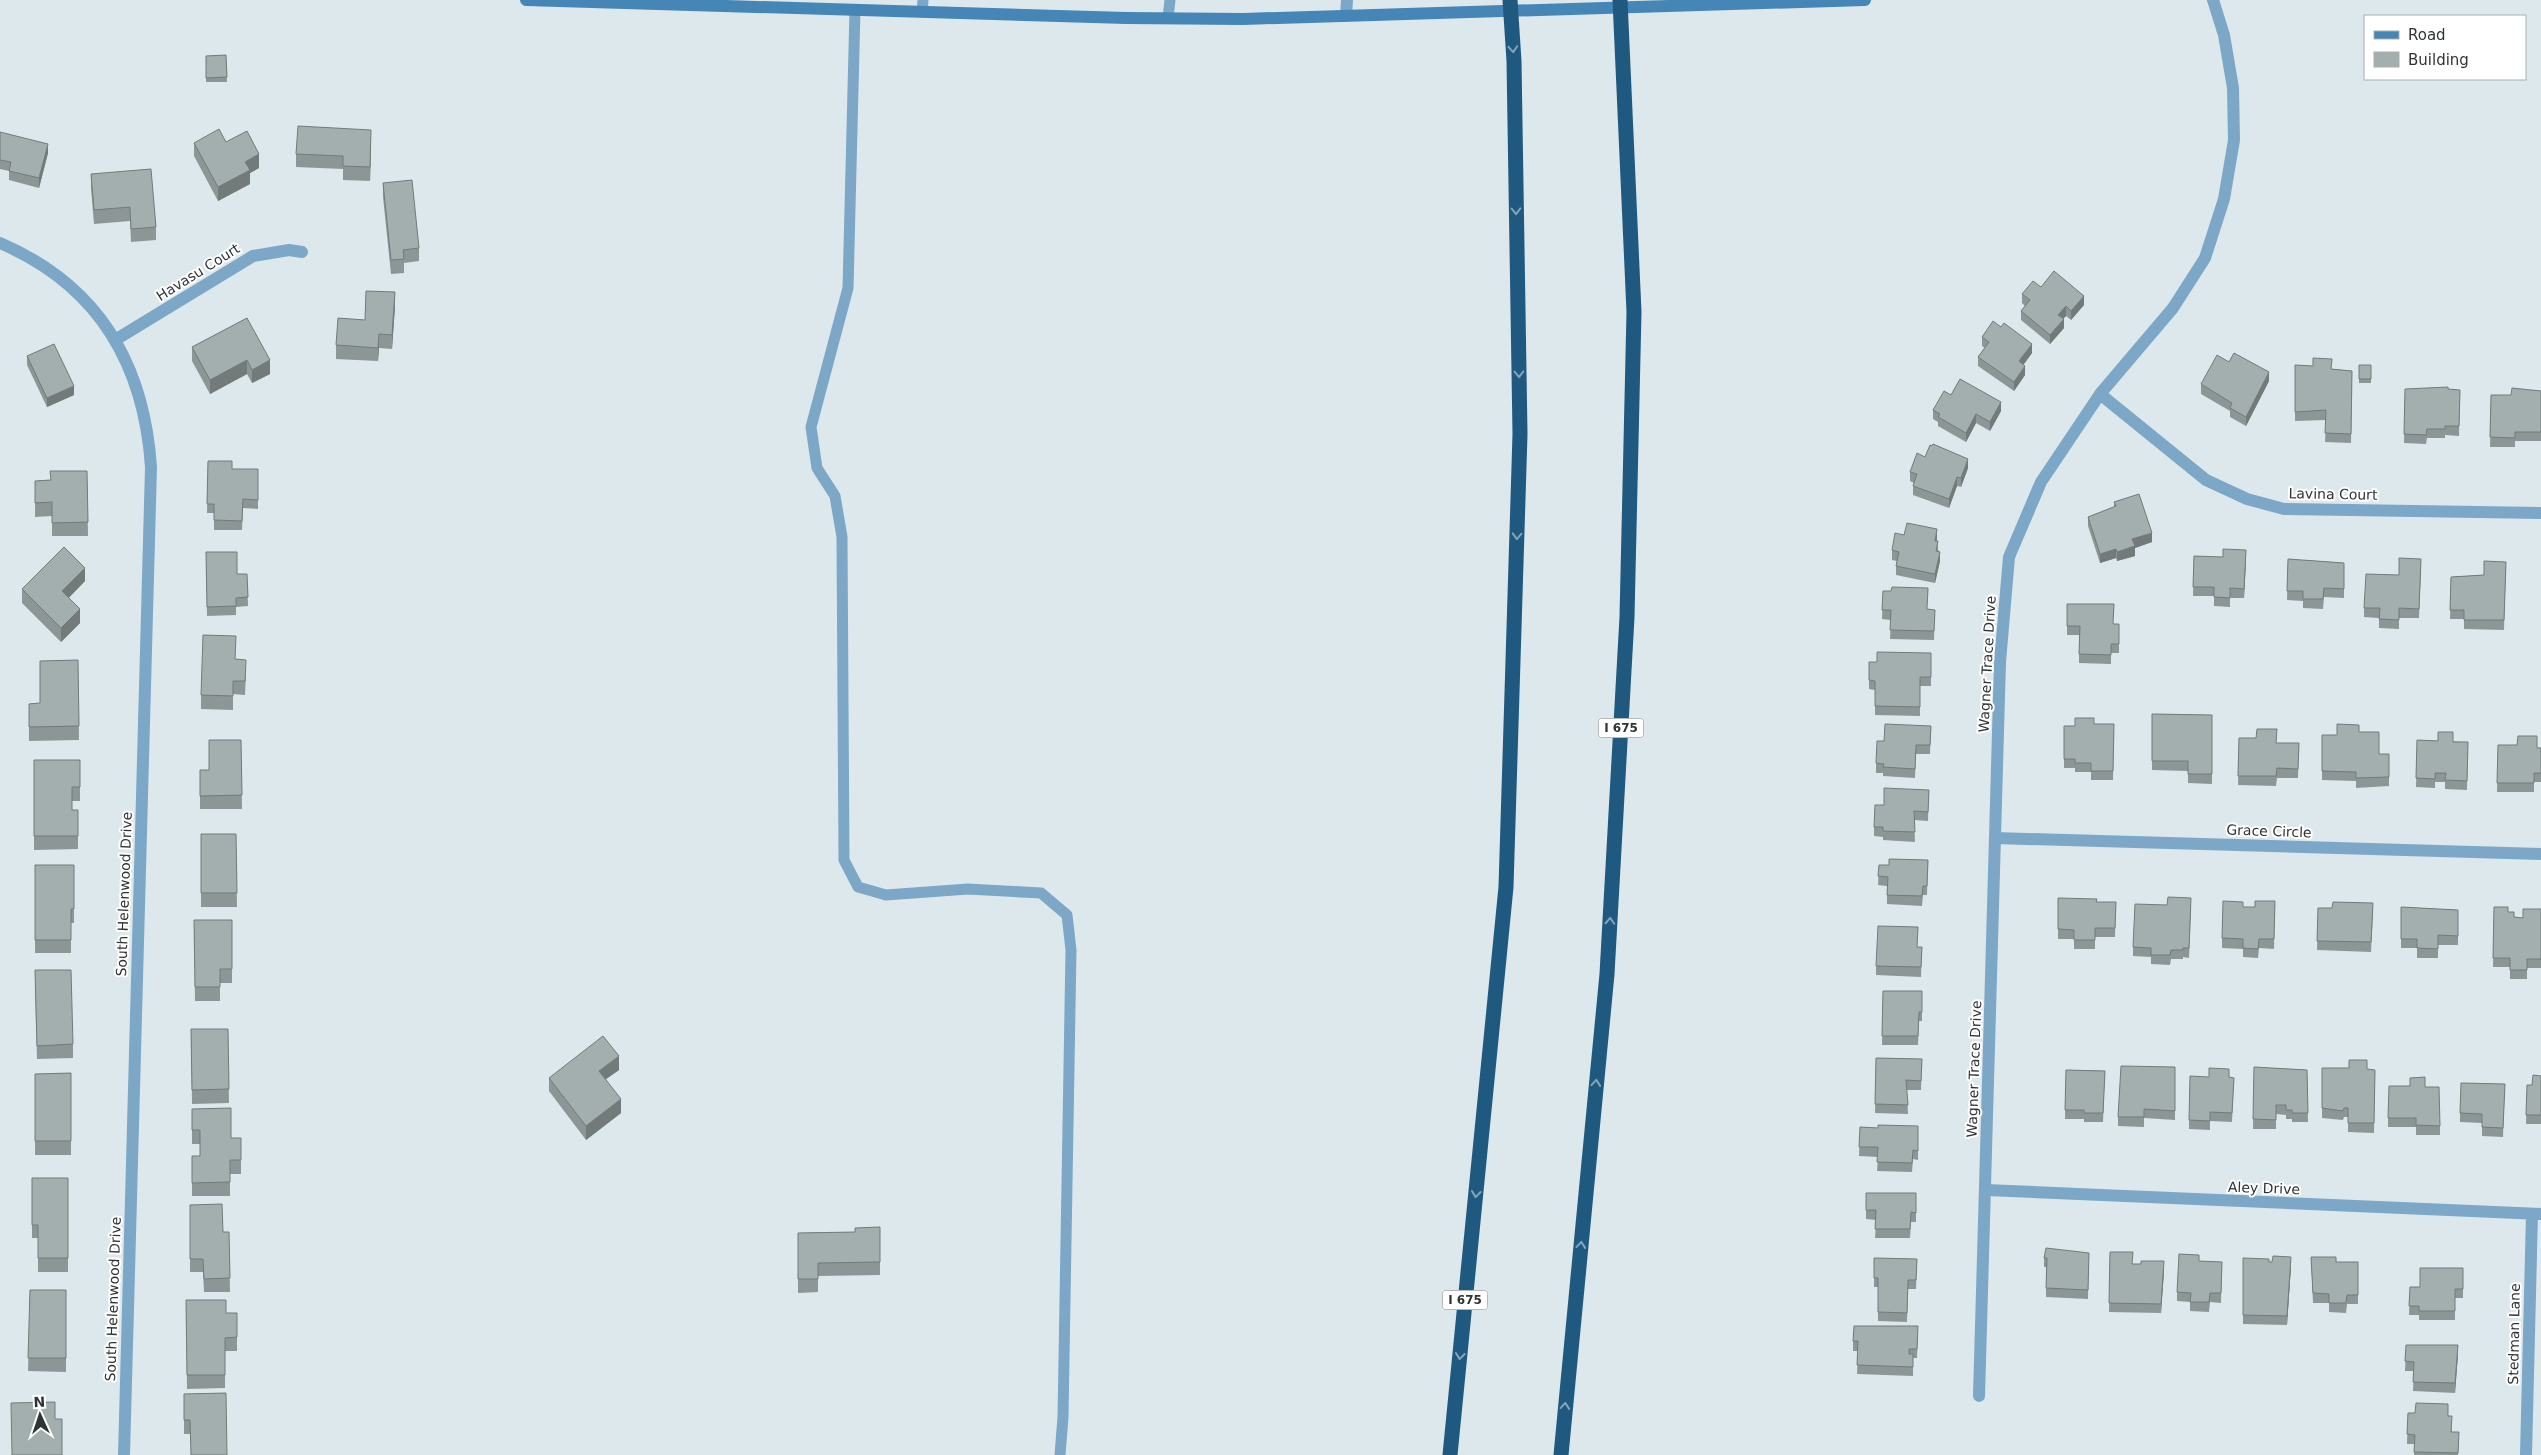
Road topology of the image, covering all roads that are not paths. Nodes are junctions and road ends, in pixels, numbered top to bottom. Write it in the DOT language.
graph roads {
  1 [pos="526,0"];
  2 [pos="552,0"];
  3 [pos="1170,0"];
  4 [pos="1347,0"];
  5 [pos="1510,0"];
  6 [pos="1620,0"];
  7 [pos="1864,0"];
  8 [pos="2213,0"];
  9 [pos="923,6"];
  10 [pos="855,10"];
  11 [pos="1346,16"];
  12 [pos="1168,18"];
  13 [pos="0,243"];
  14 [pos="302,252"];
  15 [pos="116,340"];
  16 [pos="2100,394"];
  17 [pos="2541,513"];
  18 [pos="1996,838"];
  19 [pos="2541,854"];
  20 [pos="1986,1190"];
  21 [pos="2537,1214"];
  22 [pos="1979,1396"];
  23 [pos="124,1455"];
  24 [pos="1060,1455"];
  25 [pos="1450,1455"];
  26 [pos="1560,1455"];
  27 [pos="2526,1455"];
  1 -- 2 [label="main road"];
  2 -- 10 [label="main road"];
  3 -- 12 [label="lane"];
  4 -- 11 [label="street"];
  5 -- 25 [label="highway, I 675, one-way"];
  26 -- 6 [label="highway, I 675, one-way"];
  7 -- 11 [label="main road"];
  8 -- 16 [label="street, Wagner Trace Drive"];
  9 -- 10 [label="main road"];
  9 -- 12 [label="main road"];
  10 -- 24 [label="lane"];
  11 -- 12 [label="main road"];
  13 -- 15 [label="street, South Helenwood Drive"];
  14 -- 15 [label="street, Havasu Court"];
  15 -- 23 [label="street, South Helenwood Drive"];
  16 -- 17 [label="street, Lavina Court"];
  16 -- 18 [label="street, Wagner Trace Drive"];
  18 -- 19 [label="street, Grace Circle"];
  18 -- 20 [label="street, Wagner Trace Drive"];
  20 -- 21 [label="street, Aley Drive"];
  20 -- 22 [label="street, Wagner Trace Drive"];
  21 -- 27 [label="street, Stedman Lane"];
}
